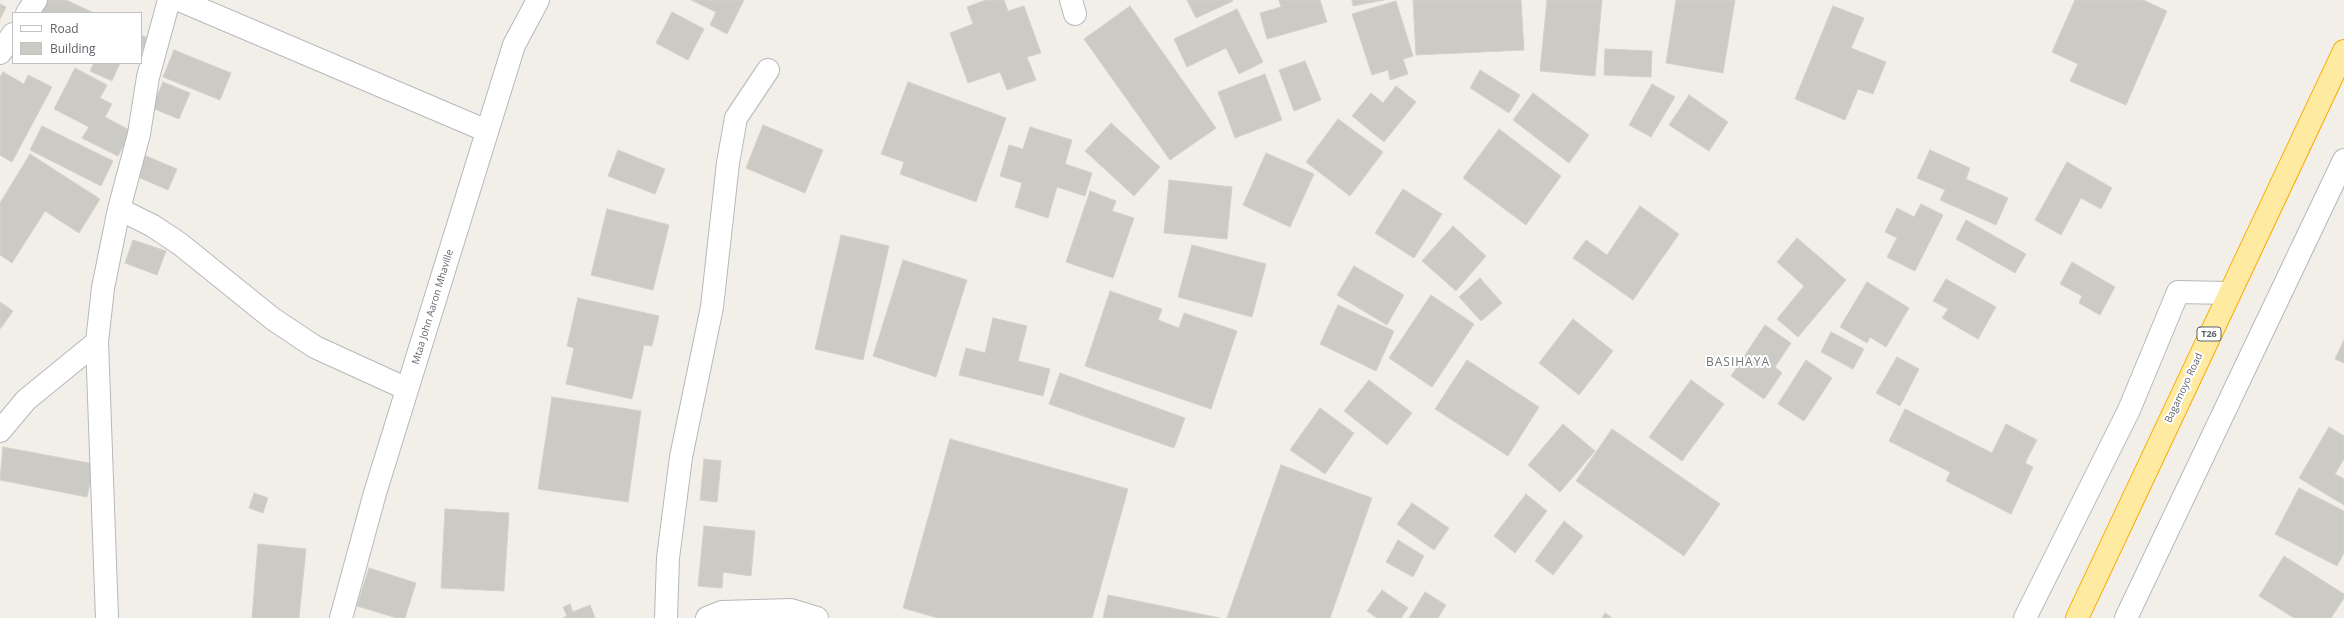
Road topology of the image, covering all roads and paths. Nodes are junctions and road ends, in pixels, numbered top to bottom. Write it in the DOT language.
graph roads {
  1 [pos="36,0"];
  2 [pos="169,0"];
  3 [pos="179,0"];
  4 [pos="538,0"];
  5 [pos="28,12"];
  6 [pos="12,35"];
  7 [pos="2344,51"];
  8 [pos="0,53"];
  9 [pos="768,70"];
  10 [pos="487,131"];
  11 [pos="2344,160"];
  12 [pos="119,209"];
  13 [pos="2228,293"];
  14 [pos="97,342"];
  15 [pos="408,389"];
  16 [pos="0,431"];
  17 [pos="107,618"];
  18 [pos="341,618"];
  19 [pos="666,618"];
  20 [pos="706,618"];
  21 [pos="817,618"];
  22 [pos="2025,618"];
  23 [pos="2076,618"];
  24 [pos="2126,618"];
  1 -- 5 [label="street"];
  2 -- 12 [label="street"];
  3 -- 10 [label="street"];
  4 -- 10 [label="street, Mtaa John Aaron Mhaville"];
  6 -- 8 [label="street"];
  7 -- 13 [label="highway, Bagamoyo Road / T26"];
  9 -- 19 [label="street"];
  10 -- 15 [label="street, Mtaa John Aaron Mhaville"];
  11 -- 24 [label="street"];
  12 -- 14 [label="street"];
  12 -- 15 [label="street"];
  13 -- 22 [label="street"];
  13 -- 23 [label="highway, Bagamoyo Road / T26"];
  14 -- 16 [label="street"];
  14 -- 17 [label="street"];
  15 -- 18 [label="street, Mtaa John Aaron Mhaville"];
  20 -- 21 [label="street"];
}
